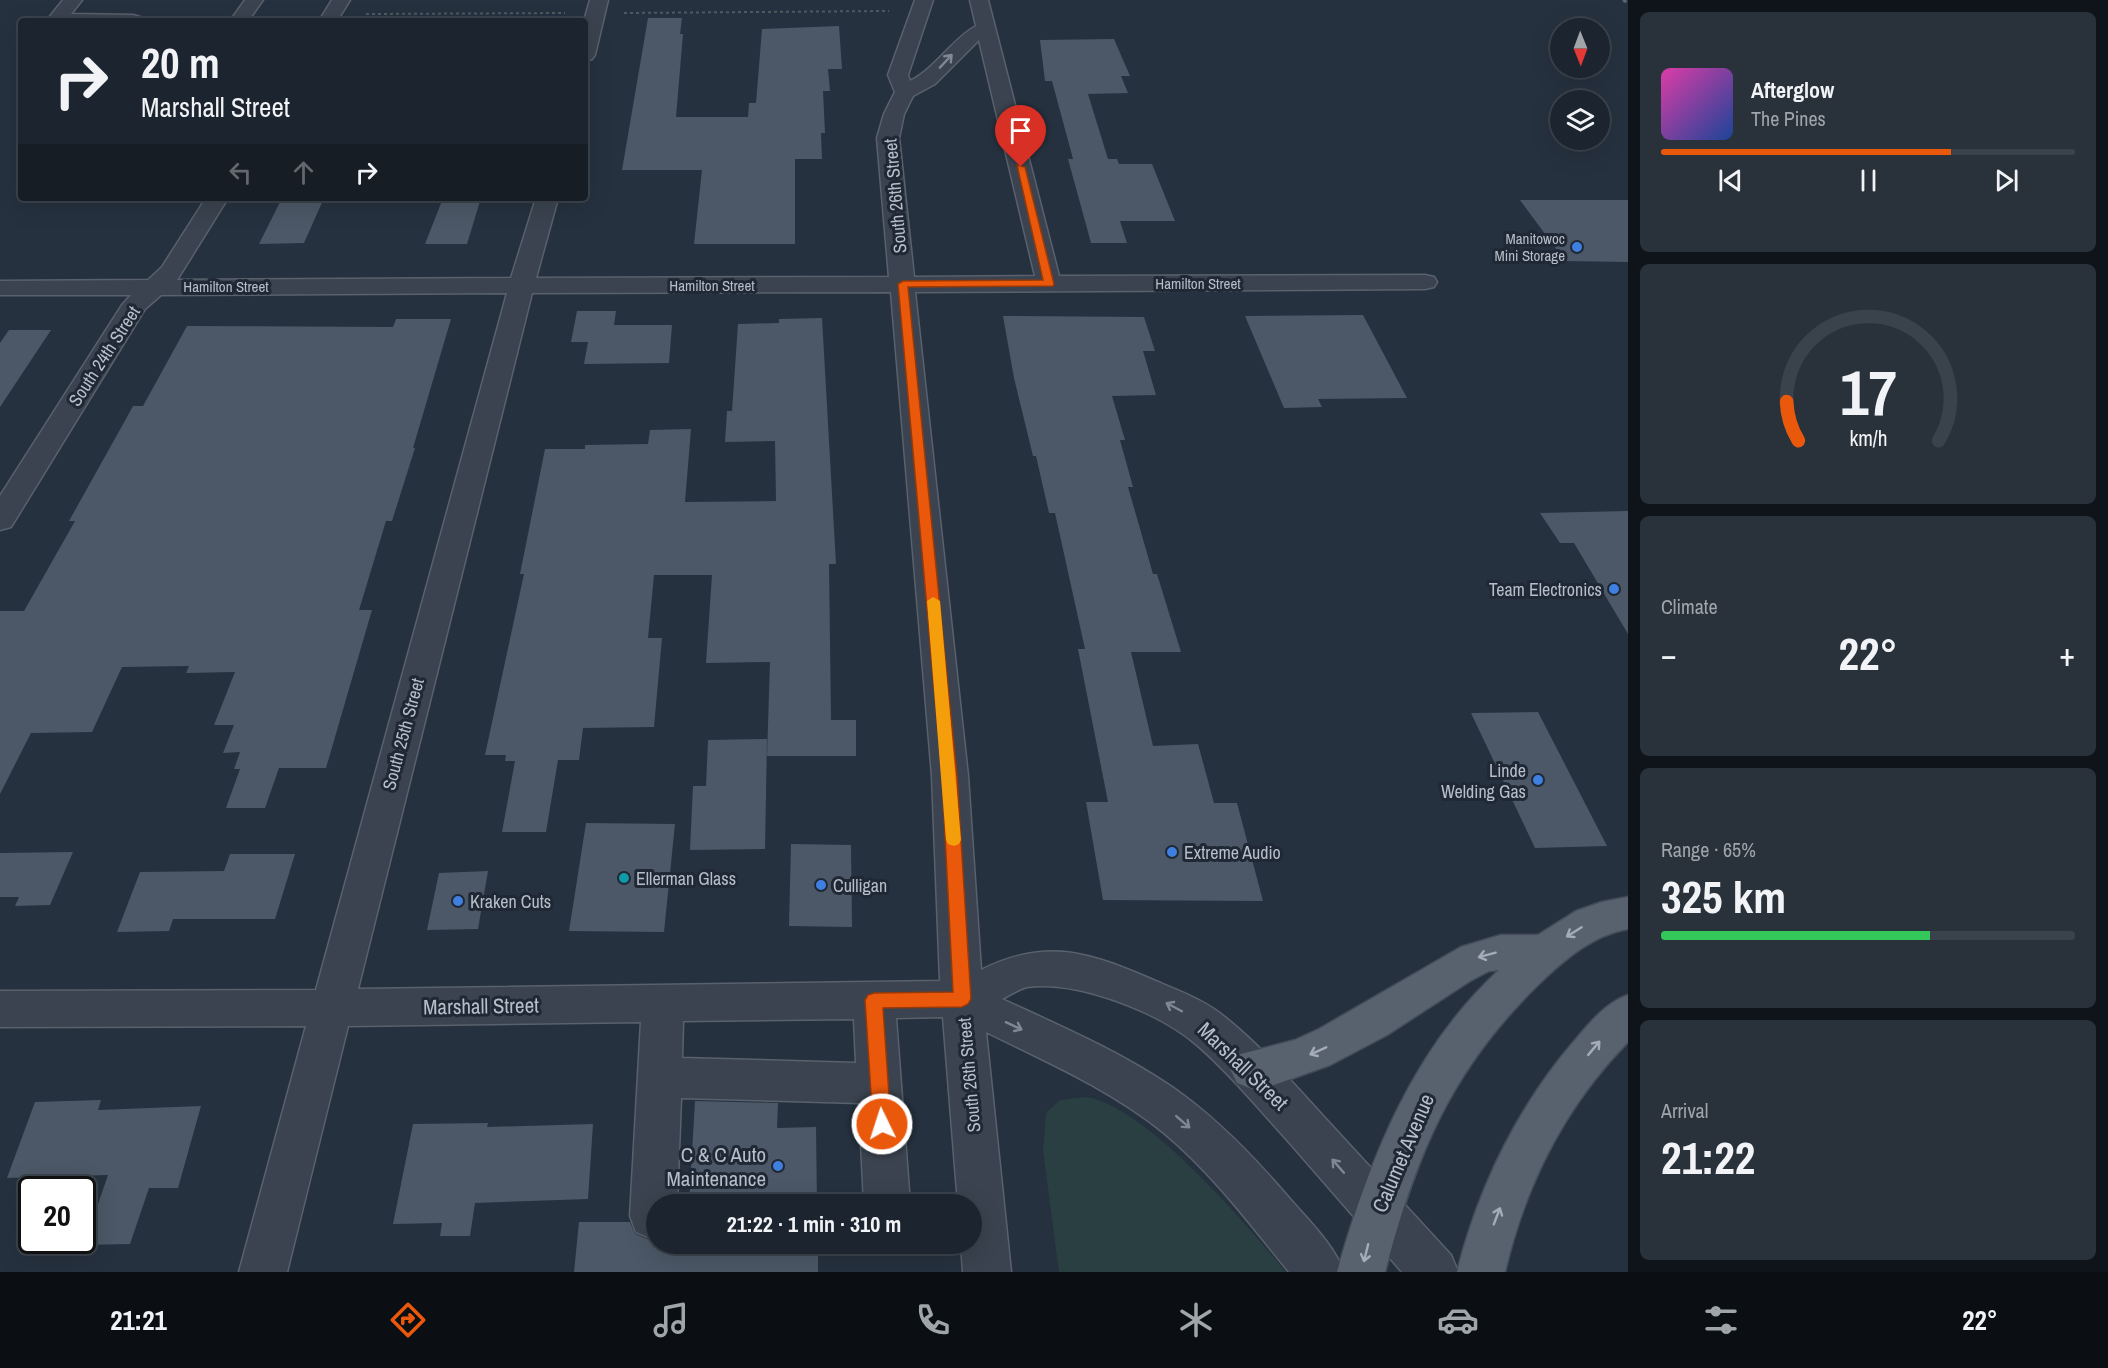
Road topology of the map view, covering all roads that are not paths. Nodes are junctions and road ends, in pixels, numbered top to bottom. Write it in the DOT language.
graph roads {
  1 [pos="73,0"];
  2 [pos="254,0"];
  3 [pos="340,0"];
  4 [pos="599,0"];
  5 [pos="924,0"];
  6 [pos="979,0"];
  7 [pos="56,18"];
  8 [pos="241,18"];
  9 [pos="330,18"];
  10 [pos="986,28"];
  11 [pos="588,43"];
  12 [pos="905,92"];
  13 [pos="215,201"];
  14 [pos="546,201"];
  15 [pos="1425,282"];
  16 [pos="903,284"];
  17 [pos="1049,284"];
  18 [pos="522,285"];
  19 [pos="154,286"];
  20 [pos="0,288"];
  21 [pos="0,520"];
  22 [pos="1628,913"];
  23 [pos="1545,953"];
  24 [pos="962,999"];
  25 [pos="874,1000"];
  26 [pos="663,1004"];
  27 [pos="331,1008"];
  28 [pos="0,1010"];
  29 [pos="1628,1014"];
  30 [pos="1252,1070"];
  31 [pos="660,1077"];
  32 [pos="879,1084"];
  33 [pos="654,1194"];
  34 [pos="886,1194"];
  35 [pos="977,1194"];
  36 [pos="1377,1210"];
  37 [pos="263,1272"];
  38 [pos="1320,1272"];
  39 [pos="1361,1272"];
  40 [pos="1434,1272"];
  41 [pos="1480,1272"];
  1 -- 7 [label="street"];
  2 -- 8 [label="street"];
  3 -- 9 [label="street"];
  4 -- 11 [label="street"];
  5 -- 12 [label="street"];
  6 -- 10 [label="street"];
  12 -- 10 [label="street, one-way"];
  10 -- 17 [label="street"];
  12 -- 16 [label="street, South 26th Street"];
  13 -- 19 [label="street, South 24th Street"];
  14 -- 18 [label="street, South 25th Street"];
  15 -- 17 [label="street, Hamilton Street"];
  16 -- 17 [label="street, Hamilton Street"];
  16 -- 18 [label="street, Hamilton Street"];
  16 -- 24 [label="street, South 26th Street"];
  18 -- 19 [label="street, Hamilton Street"];
  18 -- 27 [label="street, South 25th Street"];
  19 -- 20 [label="street, Hamilton Street"];
  19 -- 21 [label="street, South 24th Street"];
  22 -- 23 [label="main road, Calumet Avenue, one-way"];
  23 -- 30 [label="main road, one-way"];
  23 -- 36 [label="main road, Calumet Avenue"];
  24 -- 25 [label="street, Marshall Street"];
  30 -- 24 [label="street, Marshall Street, one-way"];
  24 -- 35 [label="street, South 26th Street"];
  24 -- 38 [label="street, Marshall Street, one-way"];
  25 -- 26 [label="street, Marshall Street"];
  25 -- 32 [label="street"];
  26 -- 27 [label="street, Marshall Street"];
  26 -- 31 [label="street"];
  27 -- 28 [label="street, Marshall Street"];
  27 -- 37 [label="street, South 25th Street"];
  41 -- 29 [label="main road, one-way"];
  36 -- 30 [label="street, Marshall Street, one-way"];
  31 -- 32 [label="street"];
  31 -- 33 [label="street"];
  32 -- 34 [label="street"];
  36 -- 39 [label="main road, Calumet Avenue, one-way"];
  36 -- 40 [label="street, Marshall Street"];
}
